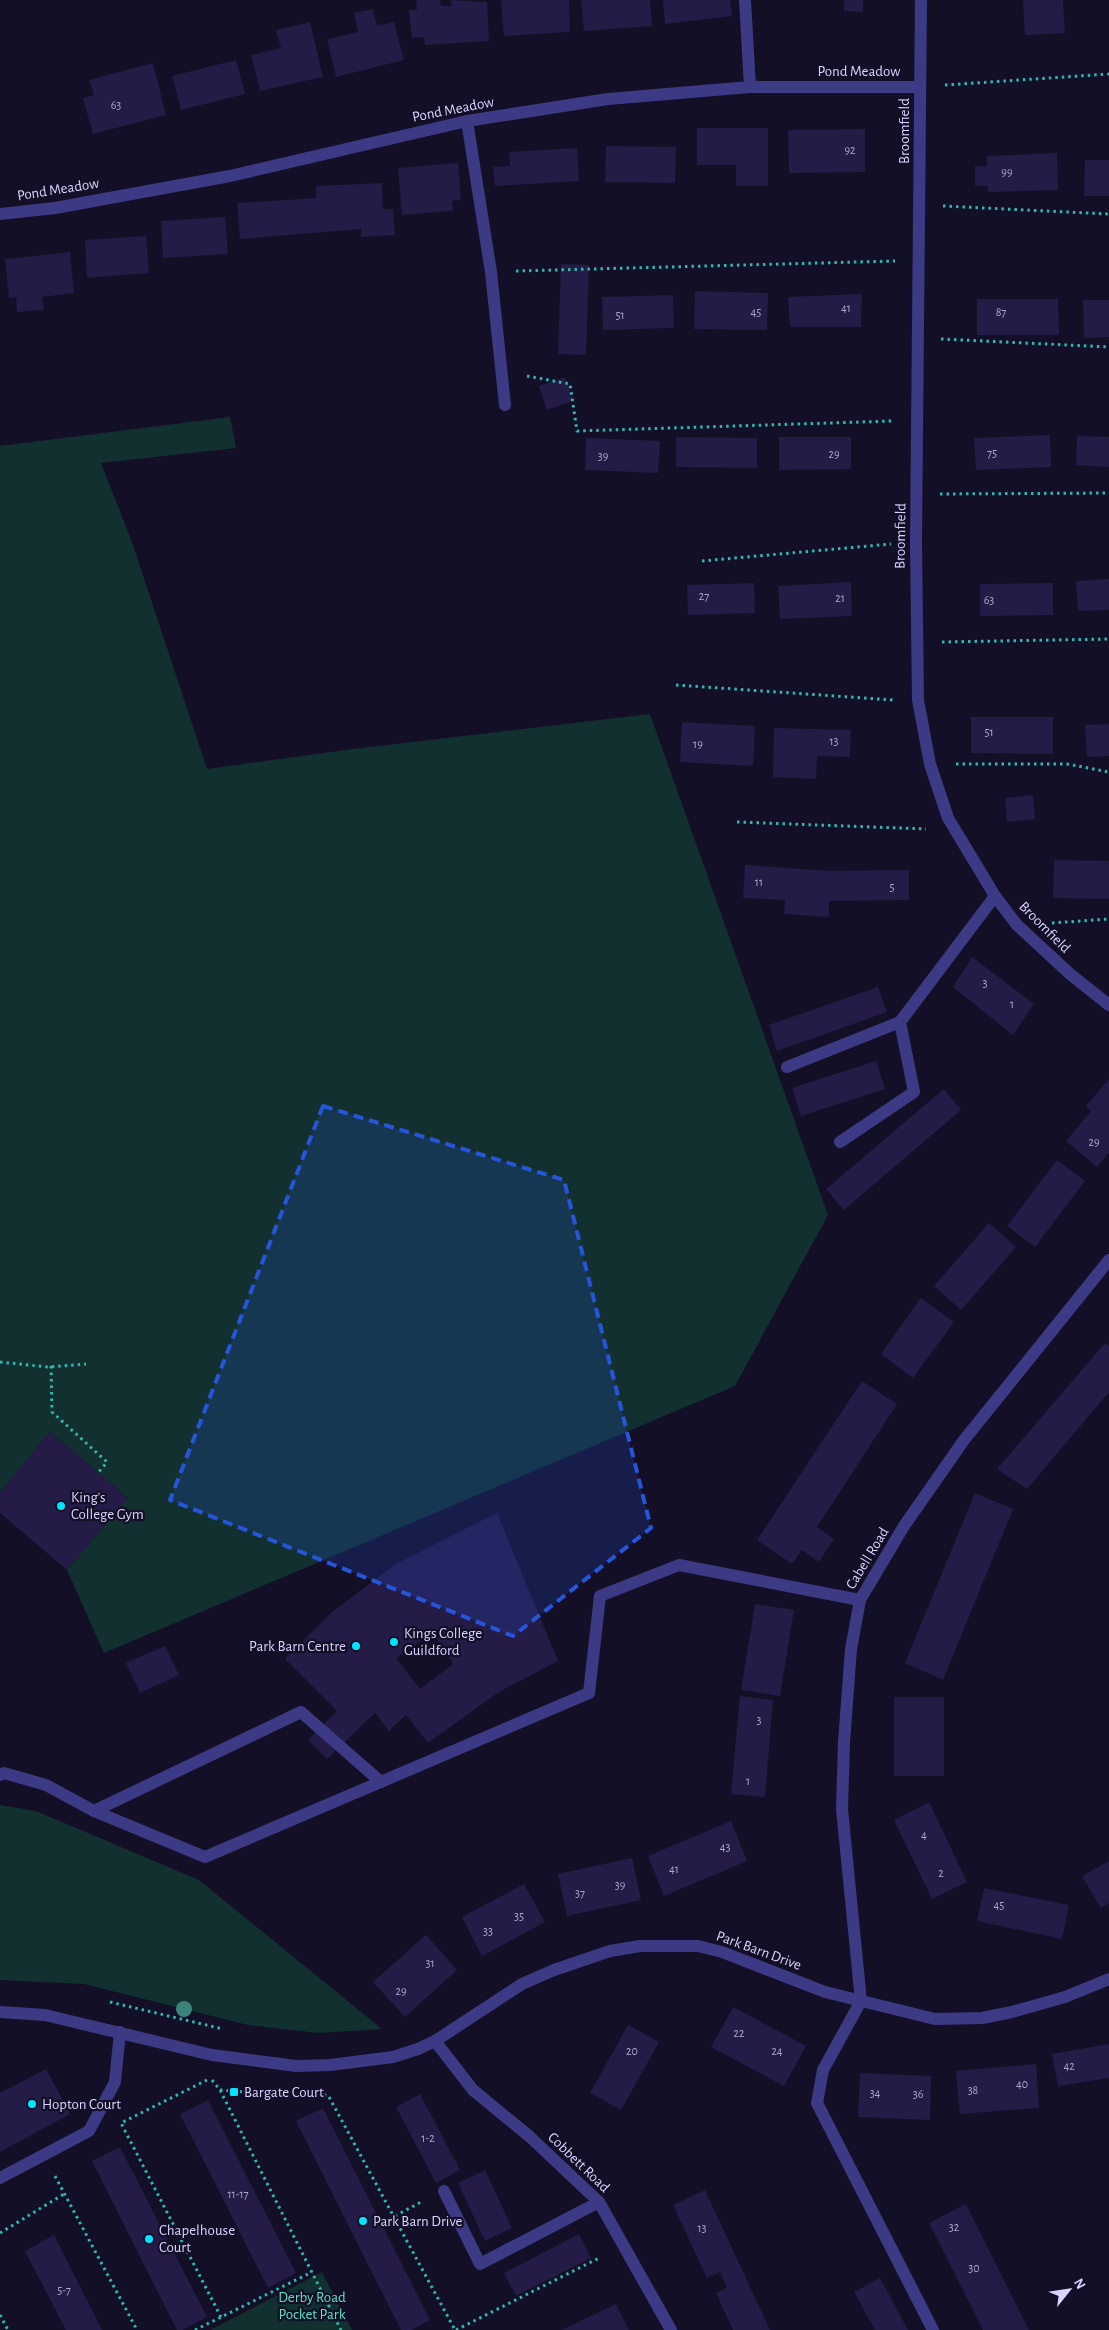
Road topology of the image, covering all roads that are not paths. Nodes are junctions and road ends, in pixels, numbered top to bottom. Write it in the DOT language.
graph roads {
  1 [pos="745,0"];
  2 [pos="921,0"];
  3 [pos="750,87"];
  4 [pos="920,87"];
  5 [pos="466,121"];
  6 [pos="0,214"];
  7 [pos="504,405"];
  8 [pos="995,896"];
  9 [pos="1109,1005"];
  10 [pos="900,1022"];
  11 [pos="787,1067"];
  12 [pos="840,1142"];
  13 [pos="1109,1260"];
  14 [pos="860,1600"];
  15 [pos="0,1774"];
  16 [pos="380,1782"];
  17 [pos="94,1810"];
  18 [pos="1109,1979"];
  19 [pos="861,2001"];
  20 [pos="0,2012"];
  21 [pos="120,2032"];
  22 [pos="435,2041"];
  23 [pos="0,2178"];
  24 [pos="444,2191"];
  25 [pos="599,2202"];
  26 [pos="671,2330"];
  27 [pos="932,2330"];
  1 -- 3 [label="street"];
  2 -- 4 [label="street, Broomfield"];
  3 -- 4 [label="street, Pond Meadow"];
  3 -- 5 [label="street, Pond Meadow"];
  4 -- 8 [label="street, Broomfield"];
  5 -- 6 [label="street, Pond Meadow"];
  5 -- 7 [label="street"];
  8 -- 9 [label="street, Broomfield"];
  8 -- 10 [label="street"];
  10 -- 11 [label="street"];
  10 -- 12 [label="street"];
  13 -- 14 [label="street, Cabell Road"];
  14 -- 16 [label="street"];
  14 -- 19 [label="street, Cabell Road"];
  15 -- 17 [label="street"];
  16 -- 17 [label="street"];
  16 -- 17 [label="street"];
  18 -- 19 [label="street, Park Barn Drive"];
  19 -- 22 [label="street, Park Barn Drive"];
  19 -- 27 [label="street"];
  20 -- 21 [label="street, Park Barn Drive"];
  21 -- 22 [label="street, Park Barn Drive"];
  21 -- 23 [label="street"];
  22 -- 25 [label="street, Cobbett Road"];
  24 -- 25 [label="street"];
  25 -- 26 [label="street, Cobbett Road"];
}
